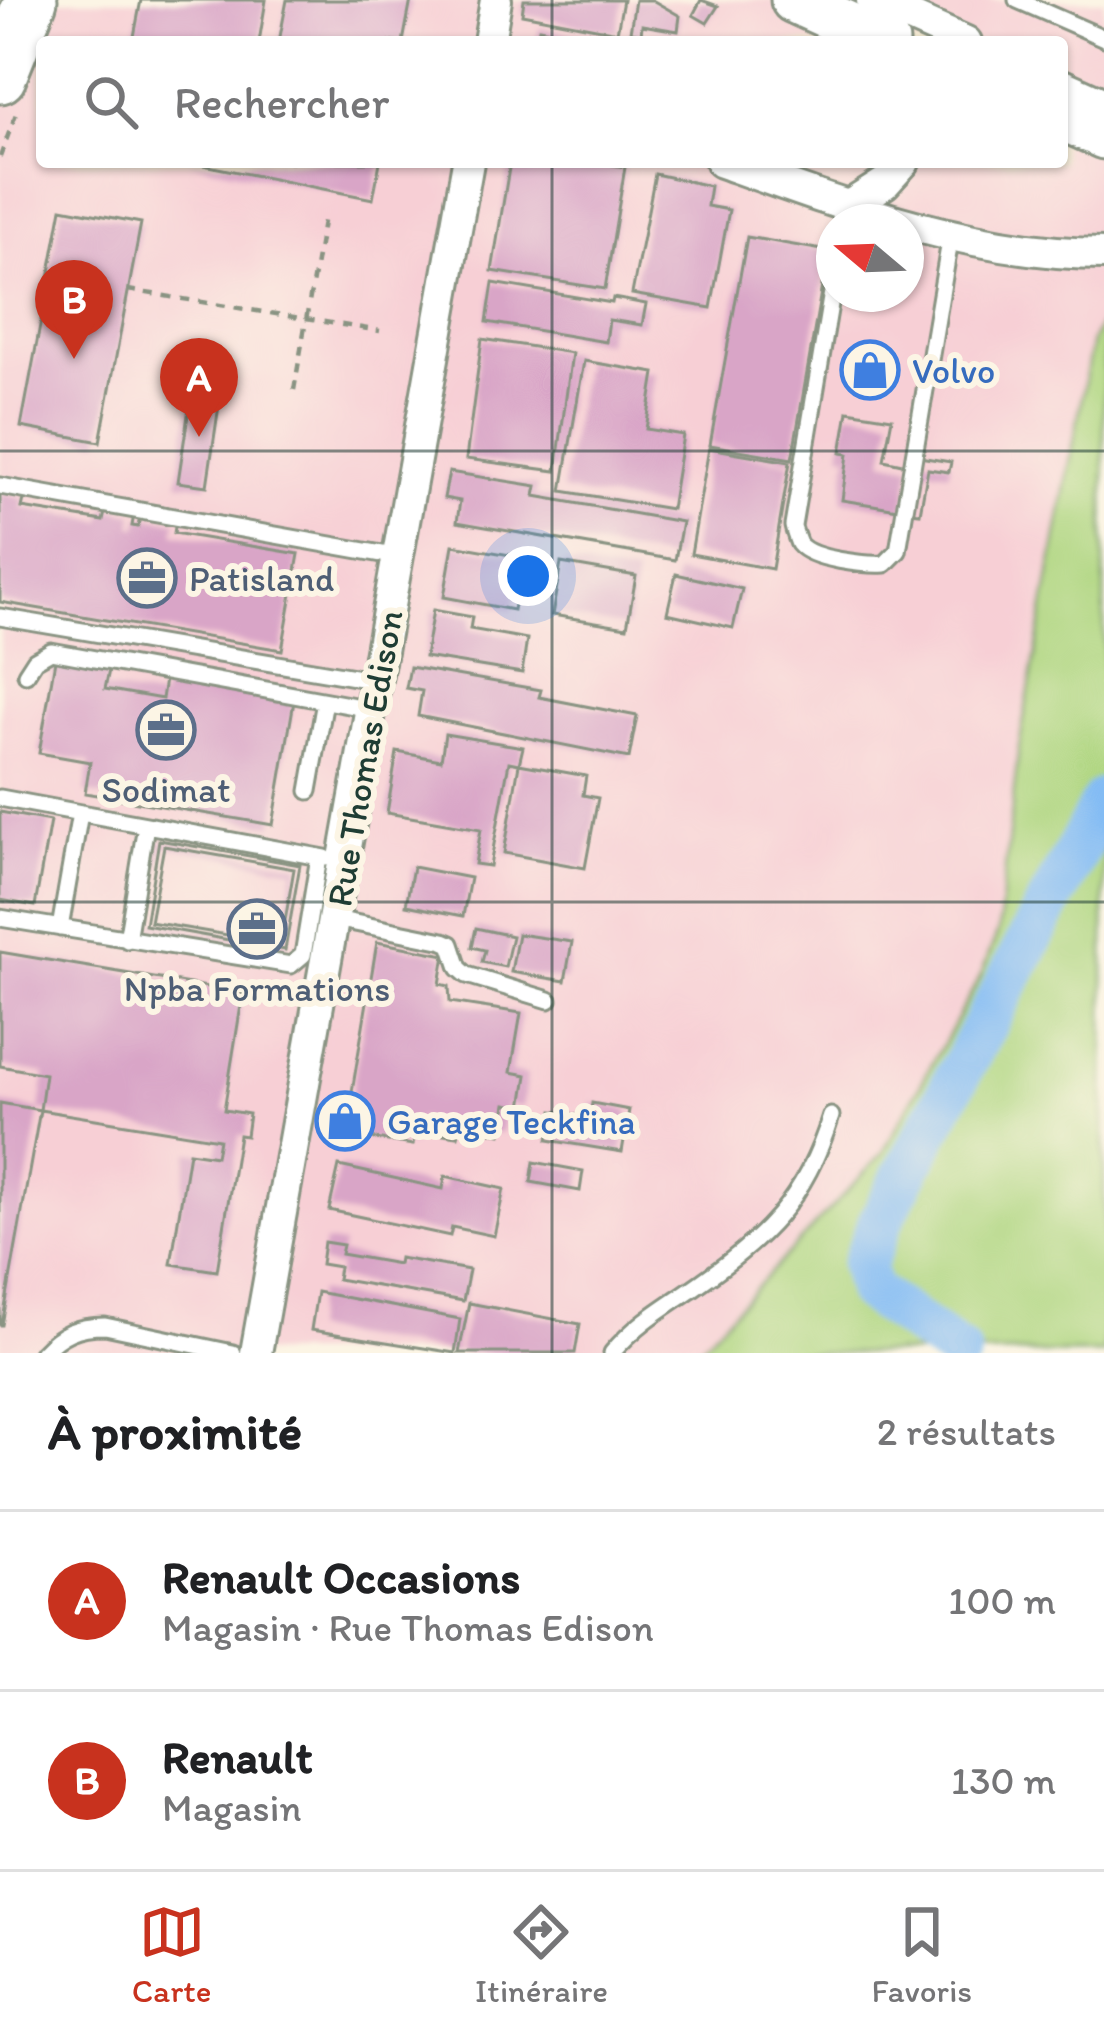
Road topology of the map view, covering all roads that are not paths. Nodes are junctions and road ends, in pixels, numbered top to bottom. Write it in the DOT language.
graph roads {
  1 [pos="32,0"];
  2 [pos="496,0"];
  3 [pos="794,0"];
  4 [pos="1017,0"];
  5 [pos="880,31"];
  6 [pos="490,36"];
  7 [pos="919,36"];
  8 [pos="1104,38"];
  9 [pos="0,77"];
  10 [pos="1068,88"];
  11 [pos="1104,104"];
  12 [pos="1068,120"];
  13 [pos="1104,136"];
  14 [pos="467,168"];
  15 [pos="736,168"];
  16 [pos="899,168"];
  17 [pos="819,204"];
  18 [pos="859,204"];
  19 [pos="924,228"];
  20 [pos="952,233"];
  21 [pos="1104,254"];
  22 [pos="829,312"];
  23 [pos="0,486"];
  24 [pos="400,557"];
  25 [pos="0,617"];
  26 [pos="26,674"];
  27 [pos="376,695"];
  28 [pos="325,701"];
  29 [pos="309,790"];
  30 [pos="0,798"];
  31 [pos="80,813"];
  32 [pos="146,825"];
  33 [pos="333,860"];
  34 [pos="0,918"];
  35 [pos="335,919"];
  36 [pos="60,928"];
  37 [pos="127,940"];
  38 [pos="549,1000"];
  39 [pos="831,1116"];
  40 [pos="42,1353"];
  41 [pos="233,1353"];
  42 [pos="256,1353"];
  43 [pos="613,1353"];
  1 -- 9 [label="highway"];
  2 -- 6 [label="street"];
  3 -- 5 [label="main road"];
  4 -- 8 [label="lane"];
  5 -- 7 [label="street"];
  10 -- 11 [label="street"];
  12 -- 13 [label="main road"];
  14 -- 24 [label="street, Rue Thomas Edison"];
  15 -- 17 [label="street"];
  16 -- 18 [label="street"];
  19 -- 20 [label="street"];
  20 -- 21 [label="street"];
  20 -- 22 [label="lane"];
  23 -- 24 [label="lane"];
  24 -- 27 [label="street, Rue Thomas Edison"];
  25 -- 27 [label="lane"];
  26 -- 28 [label="lane"];
  27 -- 28 [label="lane"];
  27 -- 33 [label="street, Rue Thomas Edison"];
  28 -- 29 [label="lane"];
  30 -- 31 [label="lane"];
  31 -- 32 [label="lane"];
  31 -- 36 [label="lane"];
  32 -- 33 [label="lane"];
  32 -- 37 [label="lane"];
  33 -- 35 [label="street, Rue Thomas Edison"];
  33 -- 37 [label="lane"];
  34 -- 36 [label="lane"];
  35 -- 38 [label="lane"];
  35 -- 42 [label="street, Rue Thomas Edison"];
  36 -- 37 [label="lane"];
  39 -- 43 [label="lane"];
  40 -- 41 [label="lane"];
}
